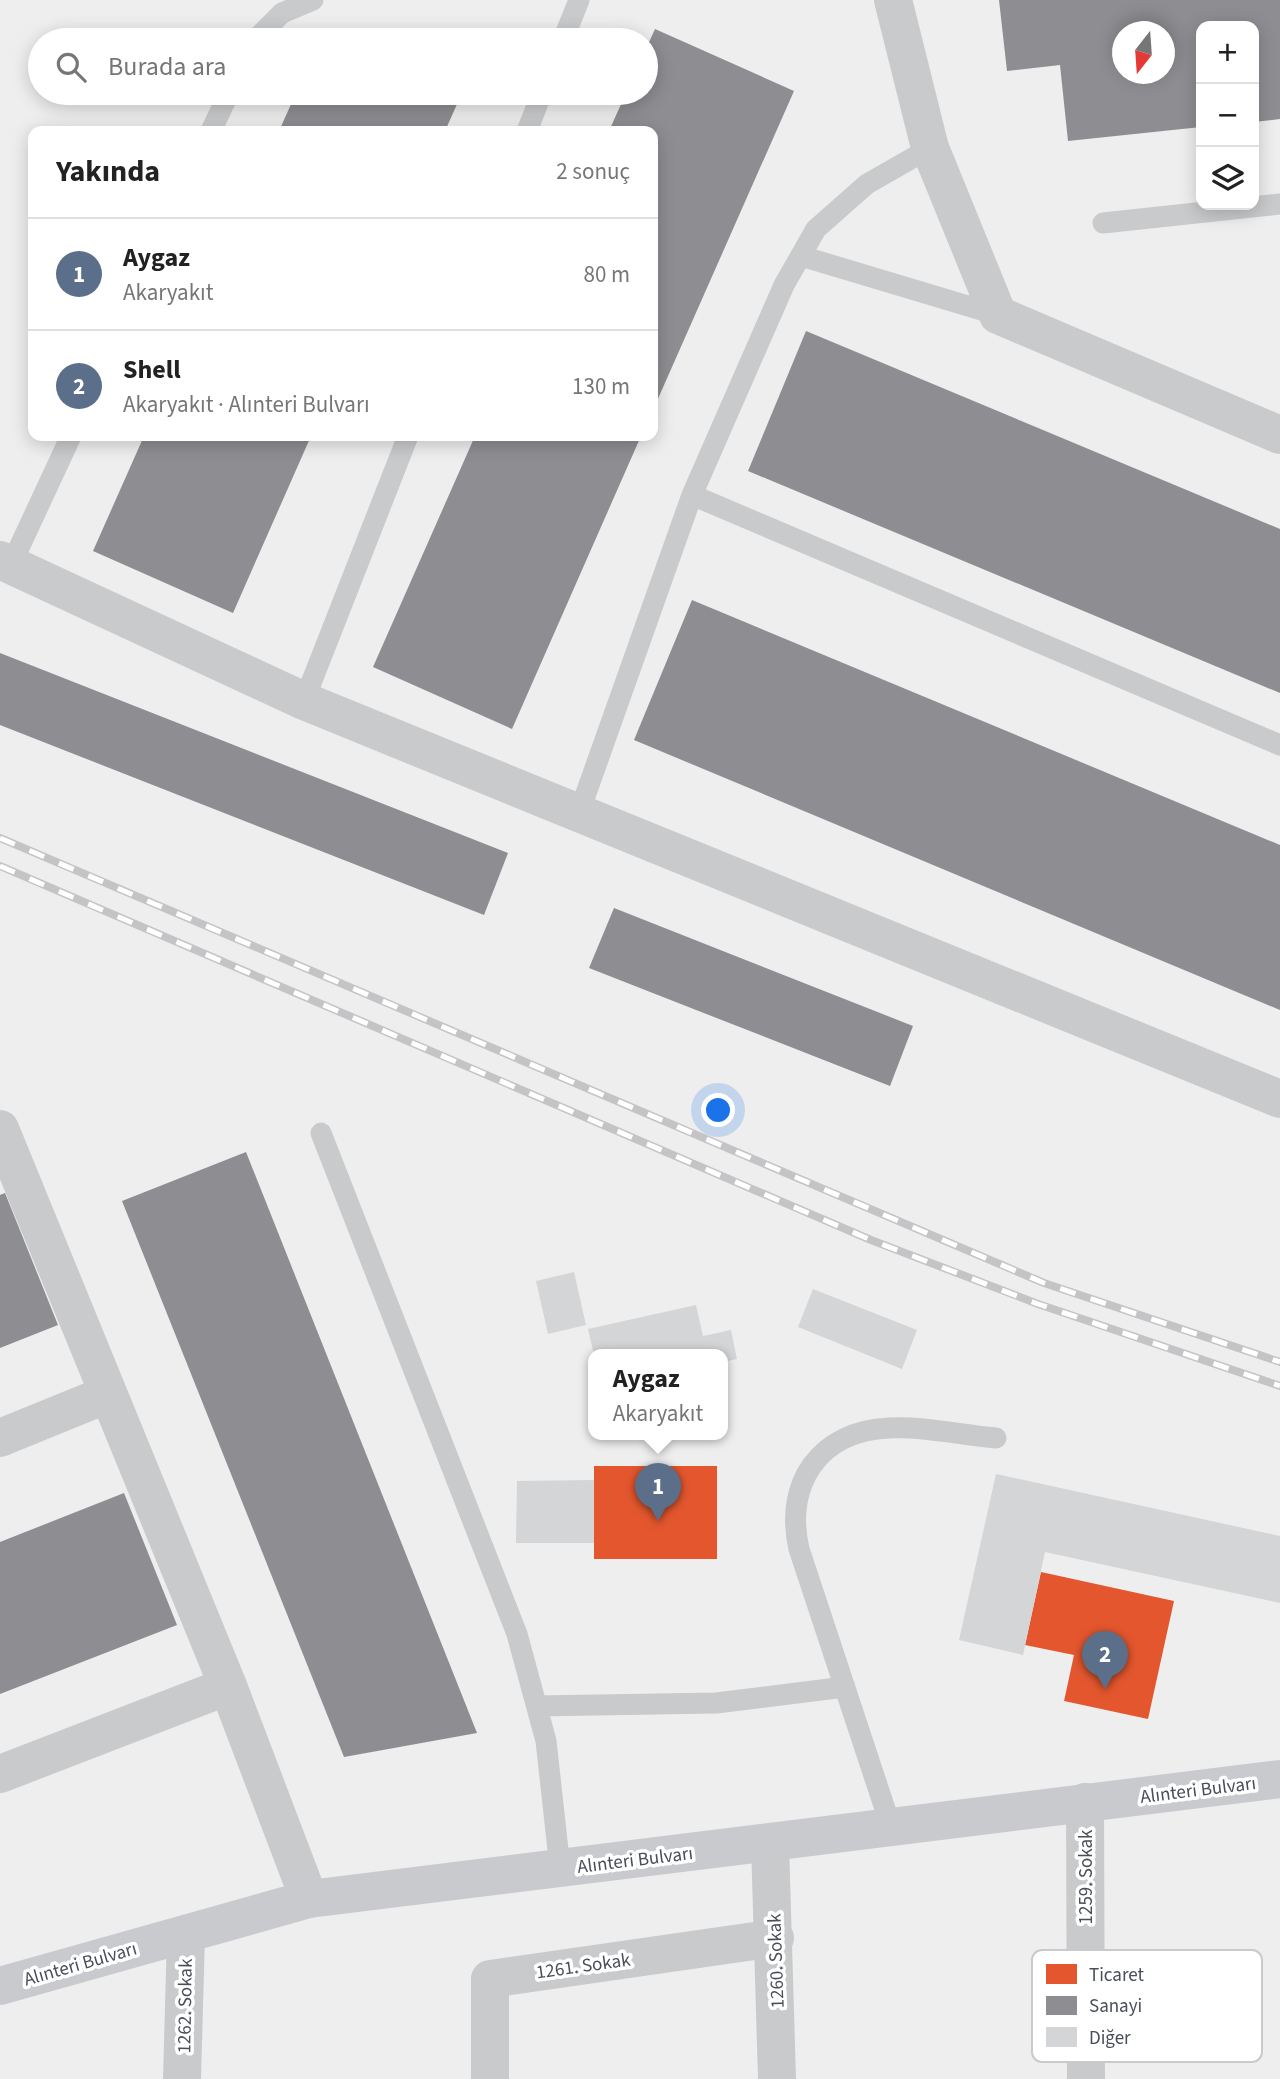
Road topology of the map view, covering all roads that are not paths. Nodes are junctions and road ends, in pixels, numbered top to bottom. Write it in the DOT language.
graph roads {
  1 [pos="313,0"];
  2 [pos="579,0"];
  3 [pos="893,0"];
  4 [pos="267,28"];
  5 [pos="568,28"];
  6 [pos="223,105"];
  7 [pos="537,105"];
  8 [pos="213,126"];
  9 [pos="529,126"];
  10 [pos="930,148"];
  11 [pos="1280,204"];
  12 [pos="1103,223"];
  13 [pos="801,256"];
  14 [pos="998,315"];
  15 [pos="1280,435"];
  16 [pos="68,441"];
  17 [pos="406,441"];
  18 [pos="692,495"];
  19 [pos="5,563"];
  20 [pos="304,701"];
  21 [pos="1280,745"];
  22 [pos="579,813"];
  23 [pos="1280,1099"];
  24 [pos="0,1129"];
  25 [pos="321,1133"];
  26 [pos="108,1394"];
  27 [pos="0,1438"];
  28 [pos="996,1438"];
  29 [pos="228,1686"];
  30 [pos="845,1687"];
  31 [pos="537,1706"];
  32 [pos="0,1774"];
  33 [pos="1280,1779"];
  34 [pos="1085,1802"];
  35 [pos="891,1827"];
  36 [pos="770,1843"];
  37 [pos="560,1868"];
  38 [pos="309,1899"];
  39 [pos="186,1934"];
  40 [pos="775,1938"];
  41 [pos="1086,1950"];
  42 [pos="0,1986"];
  43 [pos="182,2079"];
  44 [pos="490,2079"];
  45 [pos="778,2079"];
  1 -- 4 [label="lane"];
  2 -- 5 [label="lane"];
  3 -- 10 [label="street"];
  6 -- 8 [label="lane"];
  7 -- 9 [label="lane"];
  10 -- 13 [label="lane"];
  10 -- 14 [label="street"];
  11 -- 12 [label="lane"];
  13 -- 14 [label="lane"];
  13 -- 18 [label="lane"];
  14 -- 15 [label="street"];
  16 -- 19 [label="lane"];
  17 -- 20 [label="lane"];
  18 -- 21 [label="lane"];
  18 -- 22 [label="lane"];
  19 -- 20 [label="street"];
  20 -- 22 [label="street"];
  22 -- 23 [label="street"];
  24 -- 26 [label="street"];
  25 -- 31 [label="lane"];
  26 -- 27 [label="street"];
  26 -- 29 [label="street"];
  28 -- 30 [label="lane"];
  29 -- 32 [label="street"];
  29 -- 38 [label="street"];
  30 -- 31 [label="lane"];
  30 -- 35 [label="lane"];
  31 -- 37 [label="lane"];
  33 -- 34 [label="main road, Alınteri Bulvarı"];
  34 -- 35 [label="main road, Alınteri Bulvarı"];
  34 -- 41 [label="street, 1259. Sokak"];
  35 -- 36 [label="main road, Alınteri Bulvarı"];
  36 -- 37 [label="main road, Alınteri Bulvarı"];
  36 -- 40 [label="street, 1260. Sokak"];
  37 -- 38 [label="main road, Alınteri Bulvarı"];
  38 -- 39 [label="main road, Alınteri Bulvarı"];
  39 -- 42 [label="main road, Alınteri Bulvarı"];
  39 -- 43 [label="street, 1262. Sokak"];
  40 -- 44 [label="street, 1261. Sokak"];
  40 -- 45 [label="street, 1260. Sokak"];
}
